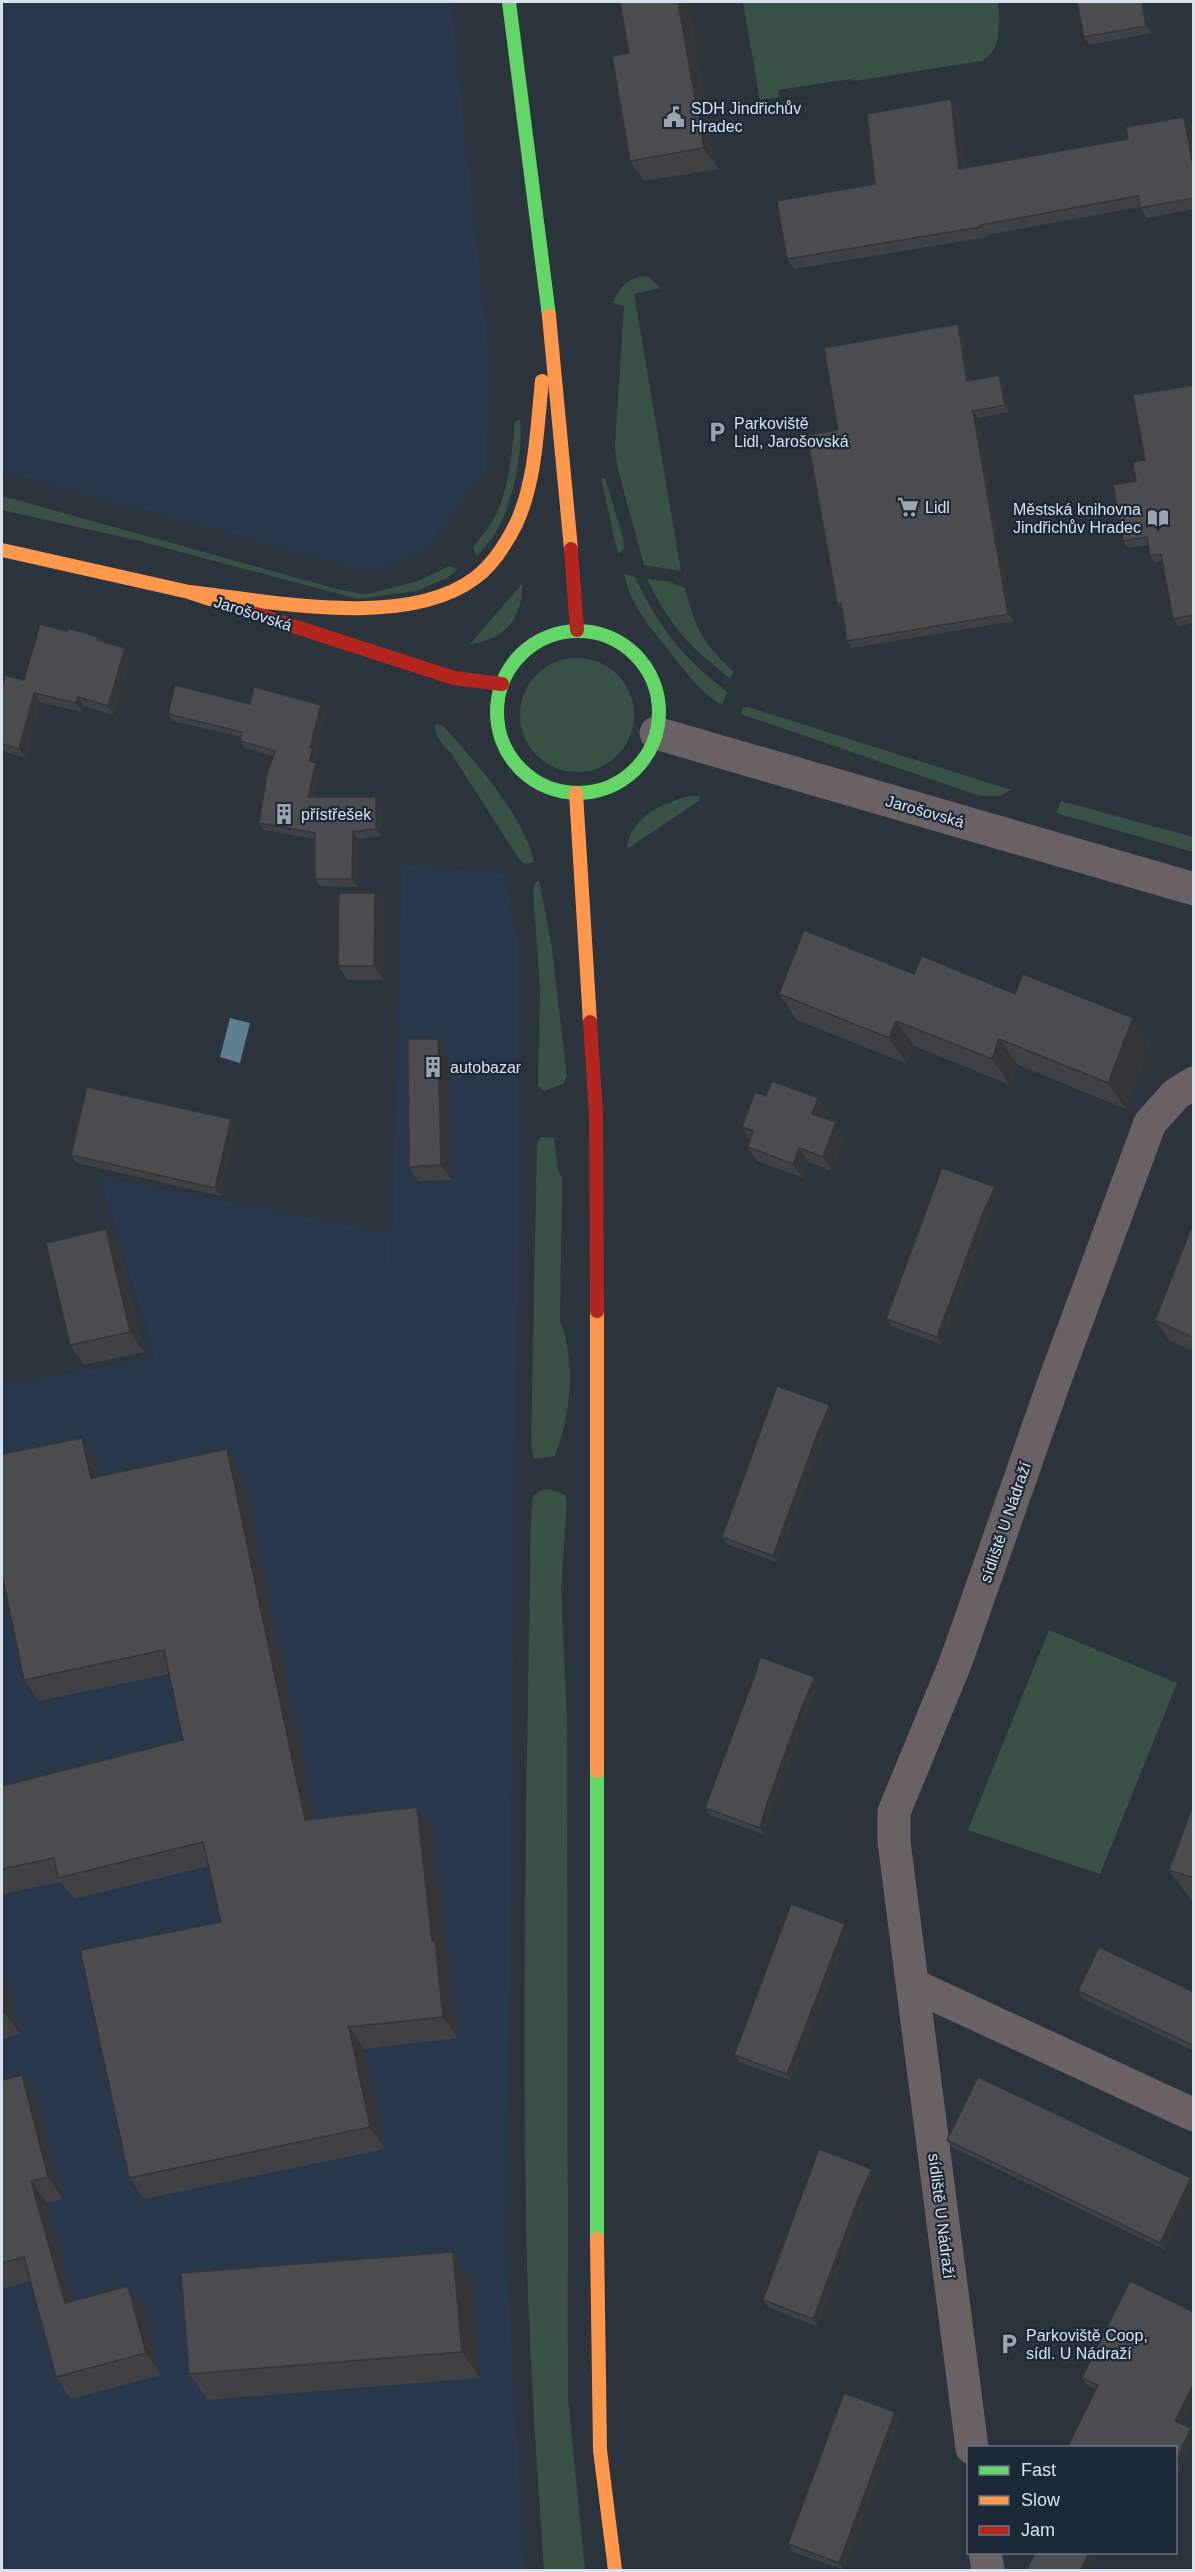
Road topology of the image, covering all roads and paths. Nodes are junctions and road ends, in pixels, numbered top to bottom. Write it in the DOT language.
graph roads {
  1 [pos="509,2"];
  2 [pos="549,317"];
  3 [pos="2,550"];
  4 [pos="189,592"];
  5 [pos="577,630"];
  6 [pos="502,684"];
  7 [pos="656,733"];
  8 [pos="576,793"];
  9 [pos="1194,889"];
  10 [pos="1194,1083"];
  11 [pos="913,1985"];
  12 [pos="1194,2115"];
  13 [pos="972,2446"];
  14 [pos="985,2554"];
  15 [pos="615,2571"];
  16 [pos="988,2571"];
  1 -- 2 [label="main road"];
  2 -- 4 [label="main road"];
  2 -- 5 [label="main road"];
  3 -- 4 [label="main road, Jarošovská"];
  4 -- 6 [label="main road, Jarošovská"];
  5 -- 6 [label="main road"];
  5 -- 7 [label="main road"];
  6 -- 8 [label="main road"];
  7 -- 8 [label="main road"];
  7 -- 9 [label="street, Jarošovská"];
  8 -- 15 [label="main road"];
  10 -- 11 [label="street, sídliště U Nádraží"];
  11 -- 12 [label="street"];
  11 -- 13 [label="street, sídliště U Nádraží"];
  14 -- 16 [label="street"];
}
